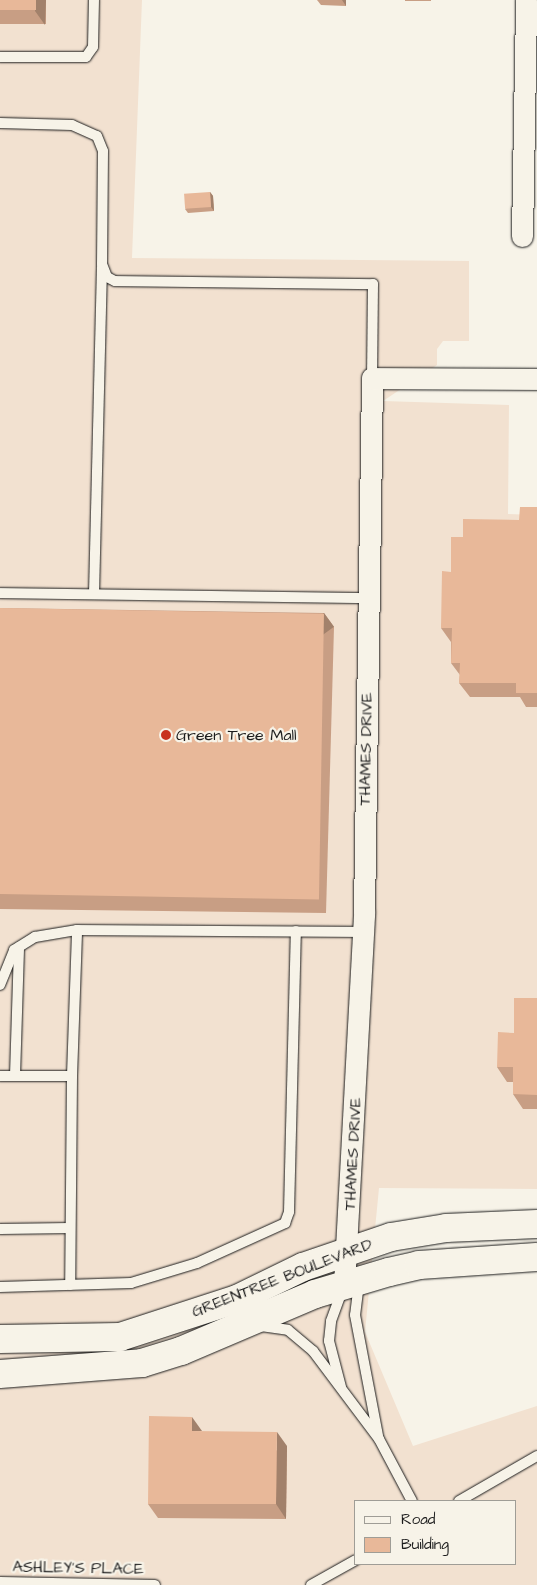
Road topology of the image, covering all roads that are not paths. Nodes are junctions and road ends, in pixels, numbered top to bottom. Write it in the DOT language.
graph roads {
  1 [pos="94,0"];
  2 [pos="526,0"];
  3 [pos="0,57"];
  4 [pos="0,123"];
  5 [pos="522,236"];
  6 [pos="102,264"];
  7 [pos="372,378"];
  8 [pos="537,379"];
  9 [pos="0,593"];
  10 [pos="94,594"];
  11 [pos="368,598"];
  12 [pos="77,930"];
  13 [pos="296,931"];
  14 [pos="363,932"];
  15 [pos="19,947"];
  16 [pos="0,985"];
  17 [pos="0,1076"];
  18 [pos="15,1076"];
  19 [pos="72,1076"];
  20 [pos="537,1224"];
  21 [pos="70,1228"];
  22 [pos="0,1230"];
  23 [pos="346,1250"];
  24 [pos="537,1256"];
  25 [pos="352,1283"];
  26 [pos="70,1284"];
  27 [pos="0,1287"];
  28 [pos="240,1326"];
  29 [pos="0,1339"];
  30 [pos="0,1374"];
  31 [pos="343,1393"];
  32 [pos="379,1439"];
  33 [pos="537,1456"];
  34 [pos="411,1500"];
  35 [pos="461,1500"];
  36 [pos="354,1561"];
  37 [pos="0,1582"];
  38 [pos="155,1585"];
  39 [pos="311,1585"];
  1 -- 3 [label="lane"];
  2 -- 5 [label="street"];
  4 -- 6 [label="lane"];
  6 -- 7 [label="lane"];
  6 -- 10 [label="lane"];
  7 -- 8 [label="street"];
  7 -- 11 [label="street, THAMES DRIVE"];
  9 -- 10 [label="lane"];
  10 -- 11 [label="lane"];
  11 -- 14 [label="street, THAMES DRIVE"];
  12 -- 13 [label="lane"];
  12 -- 15 [label="lane"];
  12 -- 19 [label="lane"];
  13 -- 14 [label="lane"];
  13 -- 26 [label="lane"];
  14 -- 23 [label="street, THAMES DRIVE"];
  15 -- 16 [label="lane"];
  15 -- 18 [label="lane"];
  17 -- 18 [label="lane"];
  18 -- 19 [label="lane"];
  19 -- 21 [label="lane"];
  20 -- 23 [label="main road, GREENTREE BOULEVARD"];
  21 -- 22 [label="lane"];
  21 -- 26 [label="lane"];
  23 -- 25 [label="street, THAMES DRIVE"];
  23 -- 29 [label="main road, GREENTREE BOULEVARD"];
  24 -- 25 [label="main road, GREENTREE BOULEVARD"];
  25 -- 28 [label="main road, GREENTREE BOULEVARD"];
  25 -- 31 [label="lane"];
  25 -- 32 [label="lane"];
  26 -- 27 [label="lane"];
  28 -- 30 [label="main road, GREENTREE BOULEVARD"];
  28 -- 31 [label="lane"];
  31 -- 32 [label="lane"];
  32 -- 34 [label="lane"];
  33 -- 35 [label="lane"];
  36 -- 39 [label="lane"];
  37 -- 38 [label="lane, ASHLEY'S PLACE"];
}
